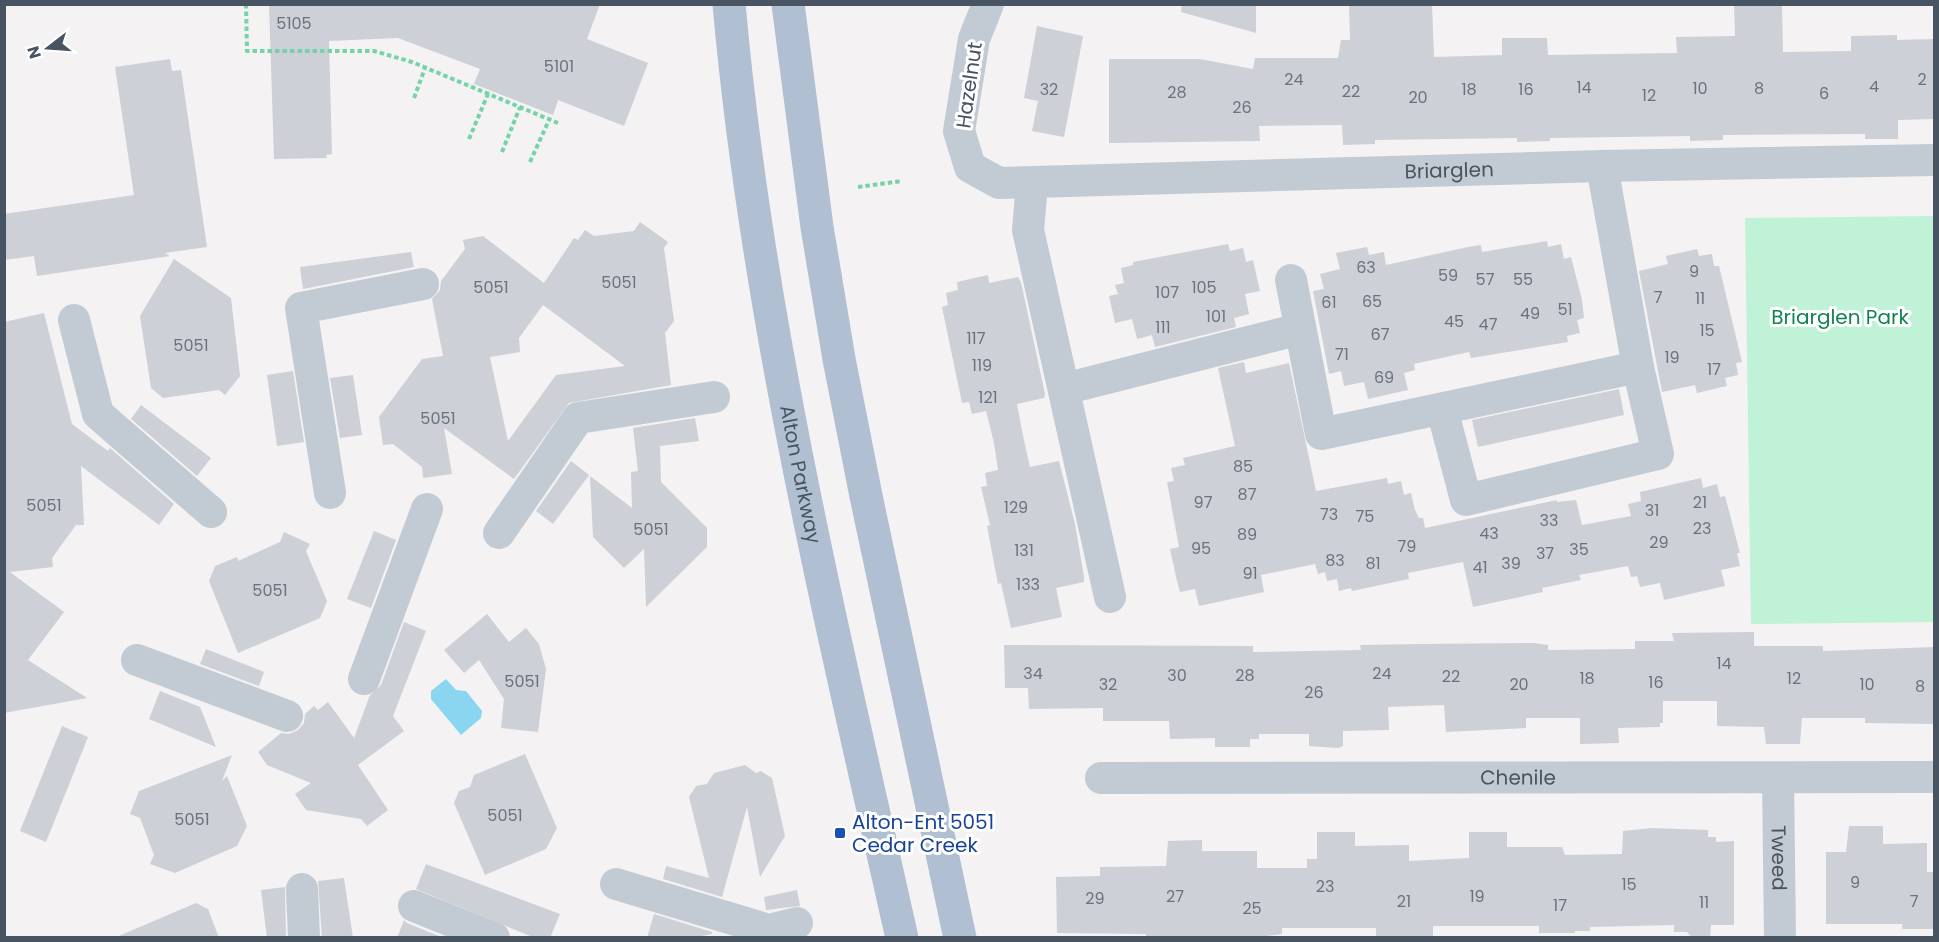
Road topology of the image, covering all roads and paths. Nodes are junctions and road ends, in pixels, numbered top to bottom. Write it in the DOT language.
graph roads {
  1 [pos="246,4"];
  2 [pos="729,4"];
  3 [pos="788,4"];
  4 [pos="988,4"];
  5 [pos="426,68"];
  6 [pos="488,94"];
  7 [pos="414,98"];
  8 [pos="520,107"];
  9 [pos="549,120"];
  10 [pos="558,123"];
  11 [pos="469,139"];
  12 [pos="502,152"];
  13 [pos="1935,160"];
  14 [pos="530,162"];
  15 [pos="1602,166"];
  16 [pos="970,167"];
  17 [pos="902,181"];
  18 [pos="1032,184"];
  19 [pos="858,187"];
  20 [pos="1291,280"];
  21 [pos="423,284"];
  22 [pos="74,320"];
  23 [pos="1300,329"];
  24 [pos="1638,367"];
  25 [pos="1064,389"];
  26 [pos="714,397"];
  27 [pos="1442,409"];
  28 [pos="330,493"];
  29 [pos="427,509"];
  30 [pos="211,512"];
  31 [pos="499,533"];
  32 [pos="1110,597"];
  33 [pos="137,660"];
  34 [pos="364,679"];
  35 [pos="288,717"];
  36 [pos="1935,777"];
  37 [pos="1101,778"];
  38 [pos="1778,778"];
  39 [pos="616,884"];
  40 [pos="302,889"];
  41 [pos="414,906"];
  42 [pos="797,923"];
  43 [pos="304,938"];
  44 [pos="494,938"];
  45 [pos="902,938"];
  46 [pos="960,938"];
  47 [pos="1780,938"];
  1 -- 5 [label="path"];
  2 -- 45 [label="main road, Alton Parkway"];
  3 -- 46 [label="main road"];
  4 -- 16 [label="street, Hazelnut"];
  5 -- 6 [label="path"];
  5 -- 7 [label="path"];
  6 -- 8 [label="path"];
  6 -- 11 [label="path"];
  8 -- 9 [label="path"];
  8 -- 12 [label="path"];
  9 -- 10 [label="path"];
  9 -- 14 [label="path"];
  13 -- 15 [label="street, Briarglen"];
  15 -- 18 [label="street, Briarglen"];
  15 -- 24 [label="street"];
  16 -- 18 [label="street, Briarglen"];
  17 -- 19 [label="path"];
  18 -- 25 [label="street"];
  20 -- 23 [label="street"];
  21 -- 28 [label="street"];
  22 -- 30 [label="street"];
  23 -- 25 [label="street"];
  23 -- 27 [label="street"];
  24 -- 27 [label="street"];
  24 -- 27 [label="street"];
  25 -- 32 [label="street"];
  26 -- 31 [label="street"];
  29 -- 34 [label="street"];
  33 -- 35 [label="street"];
  36 -- 38 [label="street, Chenile"];
  37 -- 38 [label="street, Chenile"];
  38 -- 47 [label="street, Tweed"];
  39 -- 42 [label="street"];
  40 -- 43 [label="street"];
  41 -- 44 [label="street"];
}
